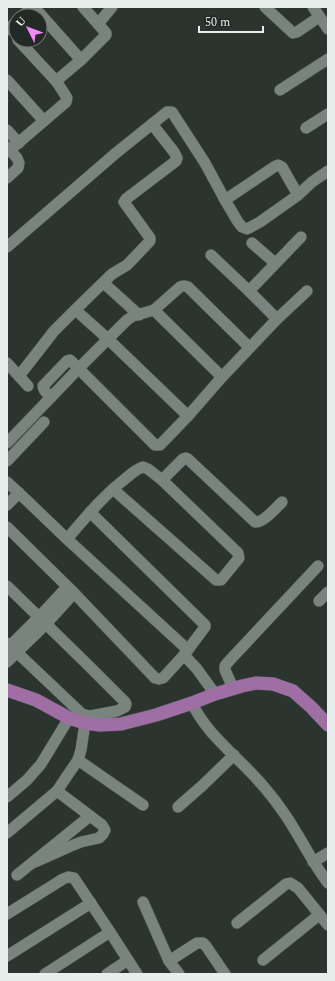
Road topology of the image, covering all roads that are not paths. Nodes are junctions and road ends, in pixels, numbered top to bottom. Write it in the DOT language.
graph roads {
  1 [pos="33,7"];
  2 [pos="83,7"];
  3 [pos="112,7"];
  4 [pos="265,7"];
  5 [pos="313,7"];
  6 [pos="319,17"];
  7 [pos="98,24"];
  8 [pos="328,29"];
  9 [pos="25,48"];
  10 [pos="81,60"];
  11 [pos="328,60"];
  12 [pos="7,80"];
  13 [pos="56,81"];
  14 [pos="280,90"];
  15 [pos="328,114"];
  16 [pos="44,121"];
  17 [pos="152,124"];
  18 [pos="306,128"];
  19 [pos="7,130"];
  20 [pos="13,147"];
  21 [pos="328,171"];
  22 [pos="7,178"];
  23 [pos="298,195"];
  24 [pos="225,200"];
  25 [pos="301,237"];
  26 [pos="252,243"];
  27 [pos="7,247"];
  28 [pos="211,255"];
  29 [pos="275,263"];
  30 [pos="108,286"];
  31 [pos="249,291"];
  32 [pos="307,291"];
  33 [pos="154,310"];
  34 [pos="80,314"];
  35 [pos="139,314"];
  36 [pos="277,319"];
  37 [pos="108,339"];
  38 [pos="249,347"];
  39 [pos="7,363"];
  40 [pos="79,368"];
  41 [pos="19,376"];
  42 [pos="222,376"];
  43 [pos="28,386"];
  44 [pos="188,416"];
  45 [pos="44,422"];
  46 [pos="7,443"];
  47 [pos="7,461"];
  48 [pos="162,480"];
  49 [pos="7,482"];
  50 [pos="113,488"];
  51 [pos="19,493"];
  52 [pos="282,502"];
  53 [pos="7,505"];
  54 [pos="90,512"];
  55 [pos="7,527"];
  56 [pos="66,539"];
  57 [pos="318,566"];
  58 [pos="7,586"];
  59 [pos="71,590"];
  60 [pos="328,592"];
  61 [pos="319,601"];
  62 [pos="42,620"];
  63 [pos="10,648"];
  64 [pos="186,652"];
  65 [pos="7,662"];
  66 [pos="233,688"];
  67 [pos="7,690"];
  68 [pos="215,694"];
  69 [pos="192,703"];
  70 [pos="69,718"];
  71 [pos="85,723"];
  72 [pos="328,725"];
  73 [pos="234,755"];
  74 [pos="78,760"];
  75 [pos="56,791"];
  76 [pos="7,797"];
  77 [pos="143,805"];
  78 [pos="178,806"];
  79 [pos="90,816"];
  80 [pos="7,833"];
  81 [pos="328,853"];
  82 [pos="35,862"];
  83 [pos="313,862"];
  84 [pos="17,875"];
  85 [pos="328,883"];
  86 [pos="143,902"];
  87 [pos="91,903"];
  88 [pos="7,914"];
  89 [pos="319,915"];
  90 [pos="237,922"];
  91 [pos="328,925"];
  92 [pos="110,932"];
  93 [pos="7,956"];
  94 [pos="128,960"];
  95 [pos="263,960"];
  96 [pos="169,961"];
  97 [pos="176,973"];
  98 [pos="46,974"];
  99 [pos="107,974"];
  100 [pos="137,974"];
  101 [pos="225,974"];
  1 -- 10 [label="street"];
  2 -- 7 [label="street"];
  3 -- 7 [label="street"];
  4 -- 6 [label="street"];
  5 -- 6 [label="street"];
  6 -- 8 [label="street"];
  7 -- 10 [label="street"];
  9 -- 13 [label="street"];
  10 -- 13 [label="street"];
  11 -- 14 [label="street"];
  12 -- 16 [label="street"];
  13 -- 16 [label="street"];
  15 -- 18 [label="street"];
  16 -- 20 [label="street"];
  17 -- 24 [label="street"];
  17 -- 27 [label="street"];
  17 -- 41 [label="street"];
  19 -- 20 [label="street"];
  20 -- 22 [label="street"];
  21 -- 23 [label="street"];
  23 -- 24 [label="street"];
  23 -- 24 [label="street"];
  25 -- 29 [label="street"];
  26 -- 29 [label="street"];
  28 -- 31 [label="street"];
  29 -- 31 [label="street"];
  30 -- 35 [label="street"];
  31 -- 36 [label="street"];
  32 -- 36 [label="street"];
  33 -- 35 [label="street"];
  33 -- 38 [label="street"];
  33 -- 42 [label="street"];
  34 -- 37 [label="street"];
  35 -- 37 [label="street"];
  36 -- 38 [label="street"];
  37 -- 40 [label="street"];
  37 -- 44 [label="street"];
  38 -- 42 [label="street"];
  39 -- 41 [label="street"];
  40 -- 44 [label="street"];
  40 -- 46 [label="street"];
  41 -- 43 [label="street"];
  42 -- 44 [label="street"];
  45 -- 47 [label="street"];
  48 -- 50 [label="street"];
  48 -- 50 [label="street"];
  48 -- 52 [label="street"];
  49 -- 51 [label="street"];
  50 -- 54 [label="street"];
  51 -- 53 [label="street"];
  51 -- 56 [label="street"];
  54 -- 56 [label="street"];
  54 -- 64 [label="street"];
  55 -- 59 [label="street"];
  56 -- 64 [label="street"];
  57 -- 66 [label="street"];
  58 -- 62 [label="street"];
  59 -- 62 [label="street"];
  59 -- 64 [label="street"];
  60 -- 61 [label="street"];
  62 -- 63 [label="street"];
  62 -- 63 [label="street"];
  63 -- 65 [label="street"];
  64 -- 68 [label="street"];
  66 -- 68 [label="main road"];
  66 -- 72 [label="main road"];
  67 -- 70 [label="main road"];
  68 -- 69 [label="main road"];
  69 -- 71 [label="main road"];
  69 -- 73 [label="street"];
  70 -- 71 [label="main road"];
  70 -- 76 [label="street"];
  71 -- 74 [label="street"];
  73 -- 78 [label="street"];
  73 -- 83 [label="street"];
  74 -- 75 [label="street"];
  74 -- 77 [label="street"];
  75 -- 79 [label="street"];
  75 -- 80 [label="street"];
  79 -- 82 [label="street"];
  79 -- 82 [label="street"];
  81 -- 83 [label="street"];
  82 -- 84 [label="street"];
  83 -- 85 [label="street"];
  86 -- 96 [label="street"];
  87 -- 88 [label="street"];
  87 -- 92 [label="street"];
  87 -- 93 [label="street"];
  89 -- 90 [label="street"];
  89 -- 91 [label="street"];
  89 -- 95 [label="street"];
  92 -- 94 [label="street"];
  92 -- 98 [label="street"];
  94 -- 99 [label="street"];
  94 -- 100 [label="street"];
  96 -- 97 [label="street"];
  96 -- 101 [label="street"];
}
